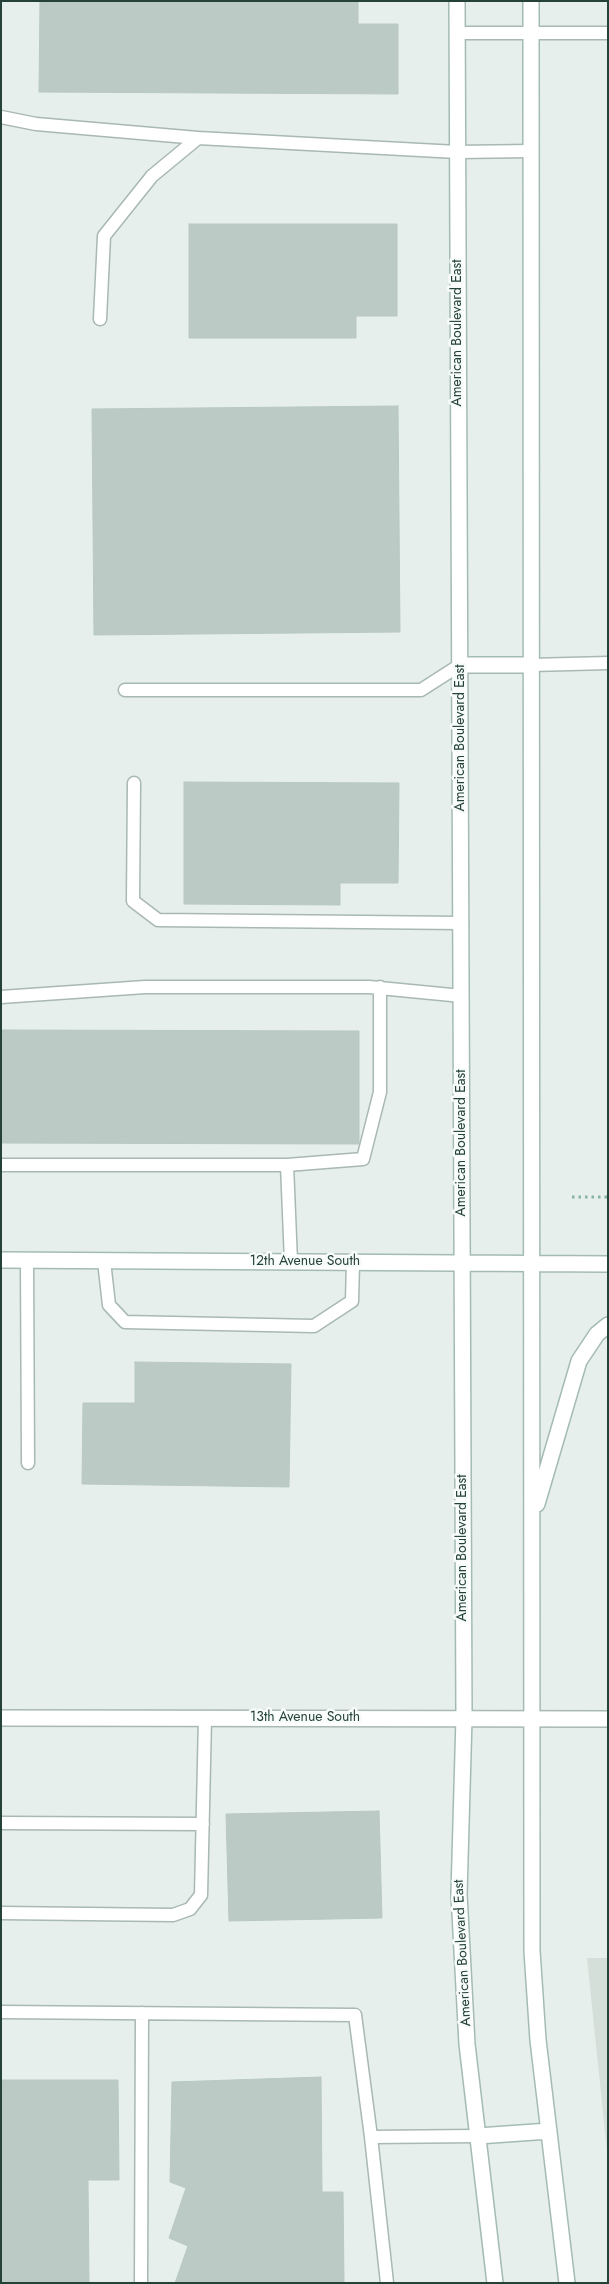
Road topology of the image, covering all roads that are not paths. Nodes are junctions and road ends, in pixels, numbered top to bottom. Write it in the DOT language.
graph roads {
  1 [pos="457,1"];
  2 [pos="531,1"];
  3 [pos="457,33"];
  4 [pos="608,33"];
  5 [pos="531,34"];
  6 [pos="1,117"];
  7 [pos="198,138"];
  8 [pos="531,150"];
  9 [pos="458,152"];
  10 [pos="100,319"];
  11 [pos="608,663"];
  12 [pos="460,665"];
  13 [pos="531,665"];
  14 [pos="125,690"];
  15 [pos="134,783"];
  16 [pos="462,924"];
  17 [pos="380,987"];
  18 [pos="462,996"];
  19 [pos="1,997"];
  20 [pos="1,1165"];
  21 [pos="287,1165"];
  22 [pos="1,1260"];
  23 [pos="27,1260"];
  24 [pos="104,1261"];
  25 [pos="291,1262"];
  26 [pos="352,1262"];
  27 [pos="462,1263"];
  28 [pos="531,1264"];
  29 [pos="608,1264"];
  30 [pos="608,1325"];
  31 [pos="28,1463"];
  32 [pos="532,1525"];
  33 [pos="1,1718"];
  34 [pos="205,1718"];
  35 [pos="464,1718"];
  36 [pos="532,1719"];
  37 [pos="608,1719"];
  38 [pos="1,1823"];
  39 [pos="203,1824"];
  40 [pos="1,1912"];
  41 [pos="1,2012"];
  42 [pos="142,2013"];
  43 [pos="549,2131"];
  44 [pos="478,2136"];
  45 [pos="371,2137"];
  46 [pos="142,2283"];
  47 [pos="387,2283"];
  48 [pos="495,2283"];
  49 [pos="567,2283"];
  1 -- 3 [label="main road, American Boulevard East"];
  2 -- 5 [label="main road"];
  3 -- 5 [label="lane"];
  3 -- 9 [label="main road, American Boulevard East"];
  4 -- 5 [label="lane"];
  5 -- 8 [label="main road"];
  6 -- 7 [label="lane"];
  7 -- 9 [label="lane"];
  7 -- 10 [label="lane"];
  8 -- 9 [label="lane"];
  8 -- 13 [label="main road"];
  9 -- 12 [label="main road, American Boulevard East"];
  11 -- 13 [label="lane"];
  12 -- 13 [label="main road"];
  12 -- 14 [label="lane"];
  12 -- 16 [label="main road, American Boulevard East"];
  13 -- 28 [label="main road"];
  15 -- 16 [label="lane"];
  16 -- 18 [label="main road, American Boulevard East"];
  17 -- 18 [label="lane"];
  17 -- 19 [label="lane"];
  17 -- 21 [label="lane"];
  18 -- 27 [label="main road, American Boulevard East"];
  20 -- 21 [label="lane"];
  21 -- 25 [label="lane"];
  22 -- 23 [label="main road, 12th Avenue South"];
  23 -- 24 [label="main road, 12th Avenue South"];
  23 -- 31 [label="lane"];
  24 -- 25 [label="main road, 12th Avenue South"];
  24 -- 26 [label="lane"];
  25 -- 26 [label="main road, 12th Avenue South"];
  26 -- 27 [label="main road, 12th Avenue South"];
  27 -- 28 [label="main road, 12th Avenue South"];
  27 -- 35 [label="main road, American Boulevard East"];
  28 -- 29 [label="main road, 12th Avenue South"];
  28 -- 32 [label="main road"];
  30 -- 32 [label="main road"];
  32 -- 36 [label="main road"];
  33 -- 34 [label="main road, 13th Avenue South"];
  34 -- 35 [label="main road, 13th Avenue South"];
  34 -- 39 [label="lane"];
  35 -- 36 [label="main road, 13th Avenue South"];
  35 -- 44 [label="main road, American Boulevard East"];
  36 -- 37 [label="main road, 13th Avenue South"];
  36 -- 43 [label="main road"];
  38 -- 39 [label="lane"];
  39 -- 40 [label="lane"];
  41 -- 42 [label="lane"];
  42 -- 45 [label="lane"];
  42 -- 46 [label="lane"];
  43 -- 44 [label="main road"];
  43 -- 49 [label="main road"];
  44 -- 45 [label="lane"];
  44 -- 48 [label="main road, American Boulevard East"];
  45 -- 47 [label="lane"];
}
